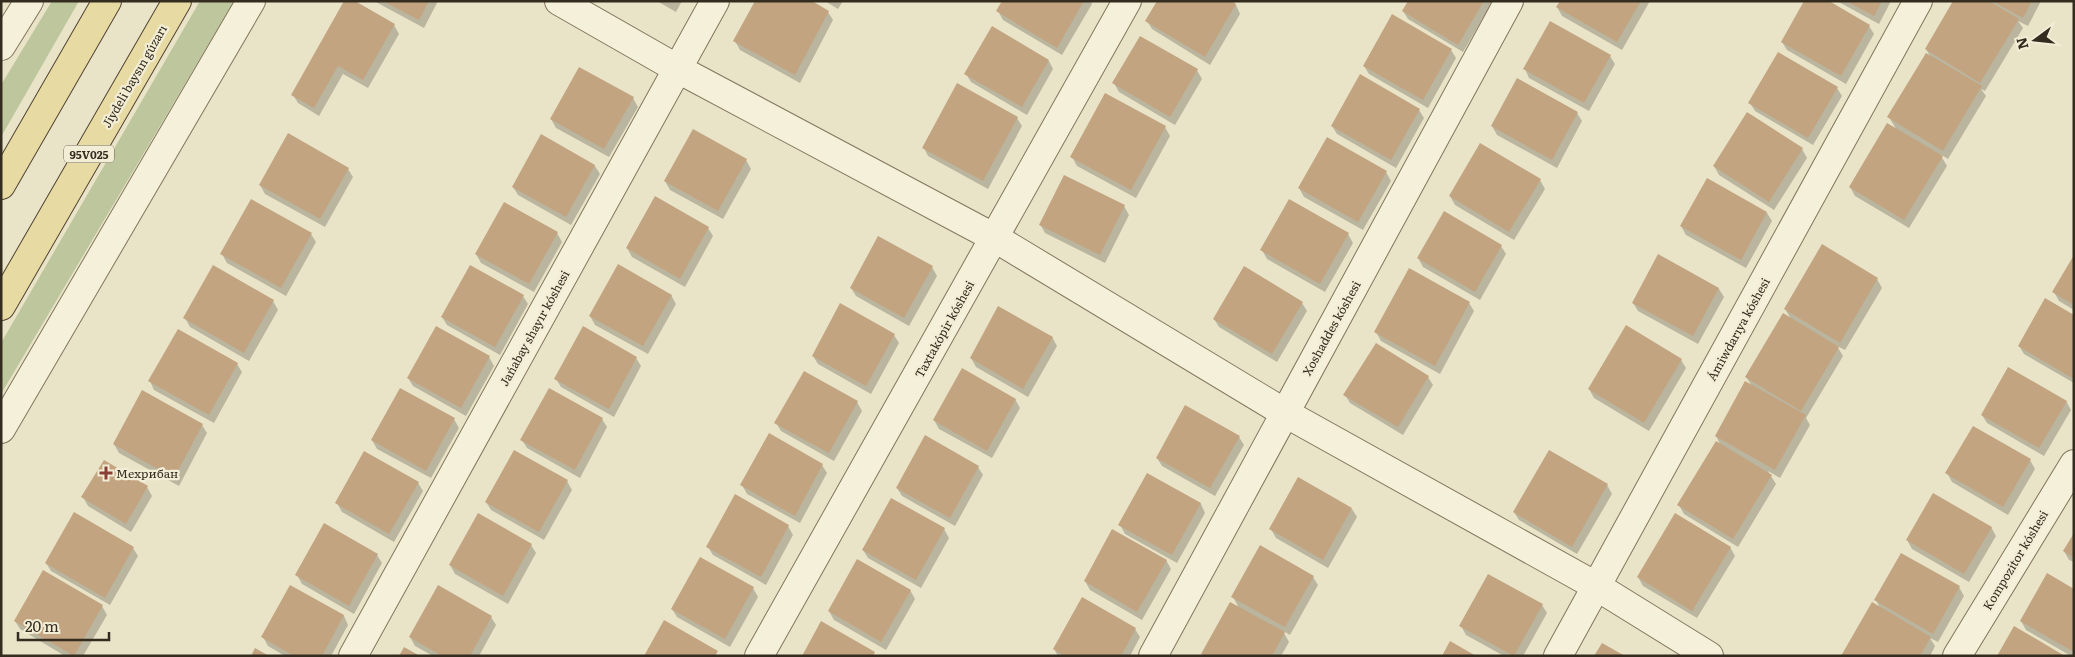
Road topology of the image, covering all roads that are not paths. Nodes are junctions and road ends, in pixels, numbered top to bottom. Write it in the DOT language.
graph roads {
  1 [pos="29,1"];
  2 [pos="107,1"];
  3 [pos="177,1"];
  4 [pos="251,1"];
  5 [pos="559,1"];
  6 [pos="715,1"];
  7 [pos="1127,1"];
  8 [pos="1509,1"];
  9 [pos="1918,1"];
  10 [pos="1,46"];
  11 [pos="678,69"];
  12 [pos="1,185"];
  13 [pos="995,238"];
  14 [pos="1,306"];
  15 [pos="1285,413"];
  16 [pos="1,429"];
  17 [pos="2074,464"];
  18 [pos="1596,586"];
  19 [pos="353,656"];
  20 [pos="759,656"];
  21 [pos="1153,656"];
  22 [pos="1558,656"];
  23 [pos="1709,656"];
  24 [pos="1957,656"];
  1 -- 10 [label="street"];
  2 -- 12 [label="main road"];
  3 -- 14 [label="main road, Jiydeli baysın gúzarı / 95V025"];
  4 -- 16 [label="street"];
  5 -- 11 [label="street"];
  6 -- 11 [label="street, Jańabay shayır kóshesi"];
  7 -- 13 [label="street, Taxtakópir kóshesi"];
  8 -- 15 [label="street, Xoshaddes kóshesi"];
  9 -- 18 [label="street, Ámiwdarıya kóshesi"];
  11 -- 13 [label="street"];
  11 -- 19 [label="street, Jańabay shayır kóshesi"];
  13 -- 15 [label="street"];
  13 -- 20 [label="street, Taxtakópir kóshesi"];
  15 -- 18 [label="street"];
  15 -- 21 [label="street, Xoshaddes kóshesi"];
  17 -- 24 [label="street, Kompozitor kóshesi"];
  18 -- 22 [label="street, Ámiwdarıya kóshesi"];
  18 -- 23 [label="street"];
}
